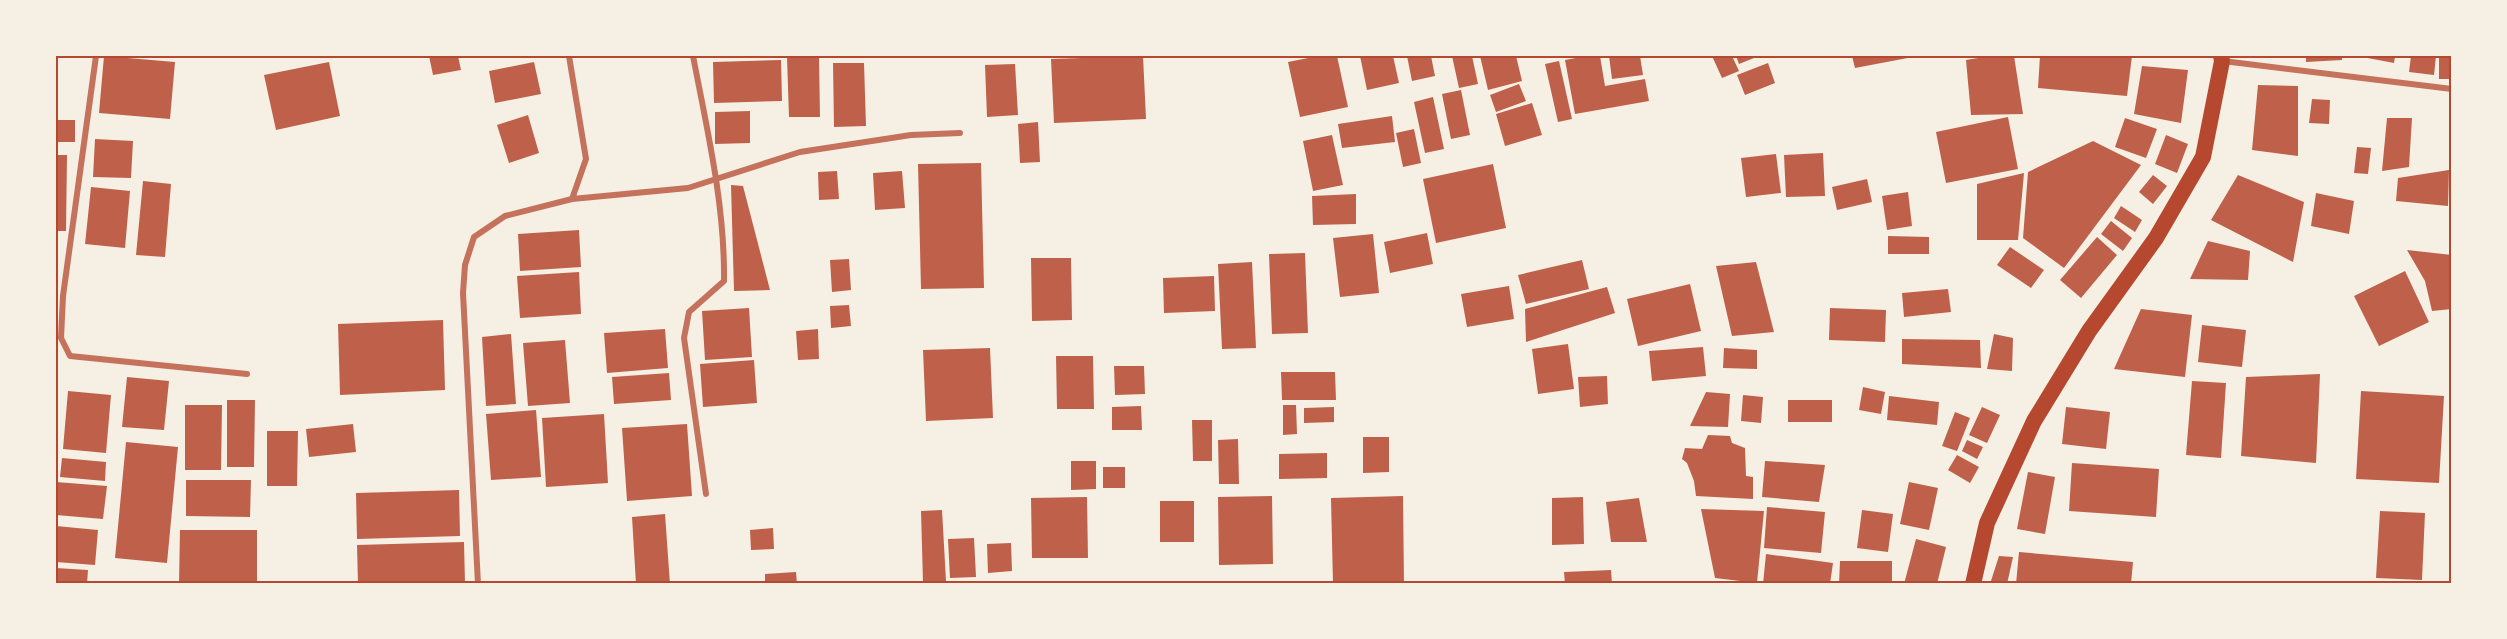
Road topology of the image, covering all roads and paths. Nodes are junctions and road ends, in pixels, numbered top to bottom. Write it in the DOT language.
graph roads {
  1 [pos="96,56"];
  2 [pos="569,56"];
  3 [pos="693,56"];
  4 [pos="2222,58"];
  5 [pos="2451,89"];
  6 [pos="960,133"];
  7 [pos="716,179"];
  8 [pos="572,199"];
  9 [pos="248,374"];
  10 [pos="706,494"];
  11 [pos="478,584"];
  12 [pos="1973,584"];
  1 -- 9 [label="street"];
  2 -- 8 [label="street"];
  3 -- 7 [label="street"];
  4 -- 5 [label="street"];
  4 -- 12 [label="highway"];
  6 -- 7 [label="street"];
  7 -- 8 [label="street"];
  7 -- 10 [label="street"];
  8 -- 11 [label="street"];
}
